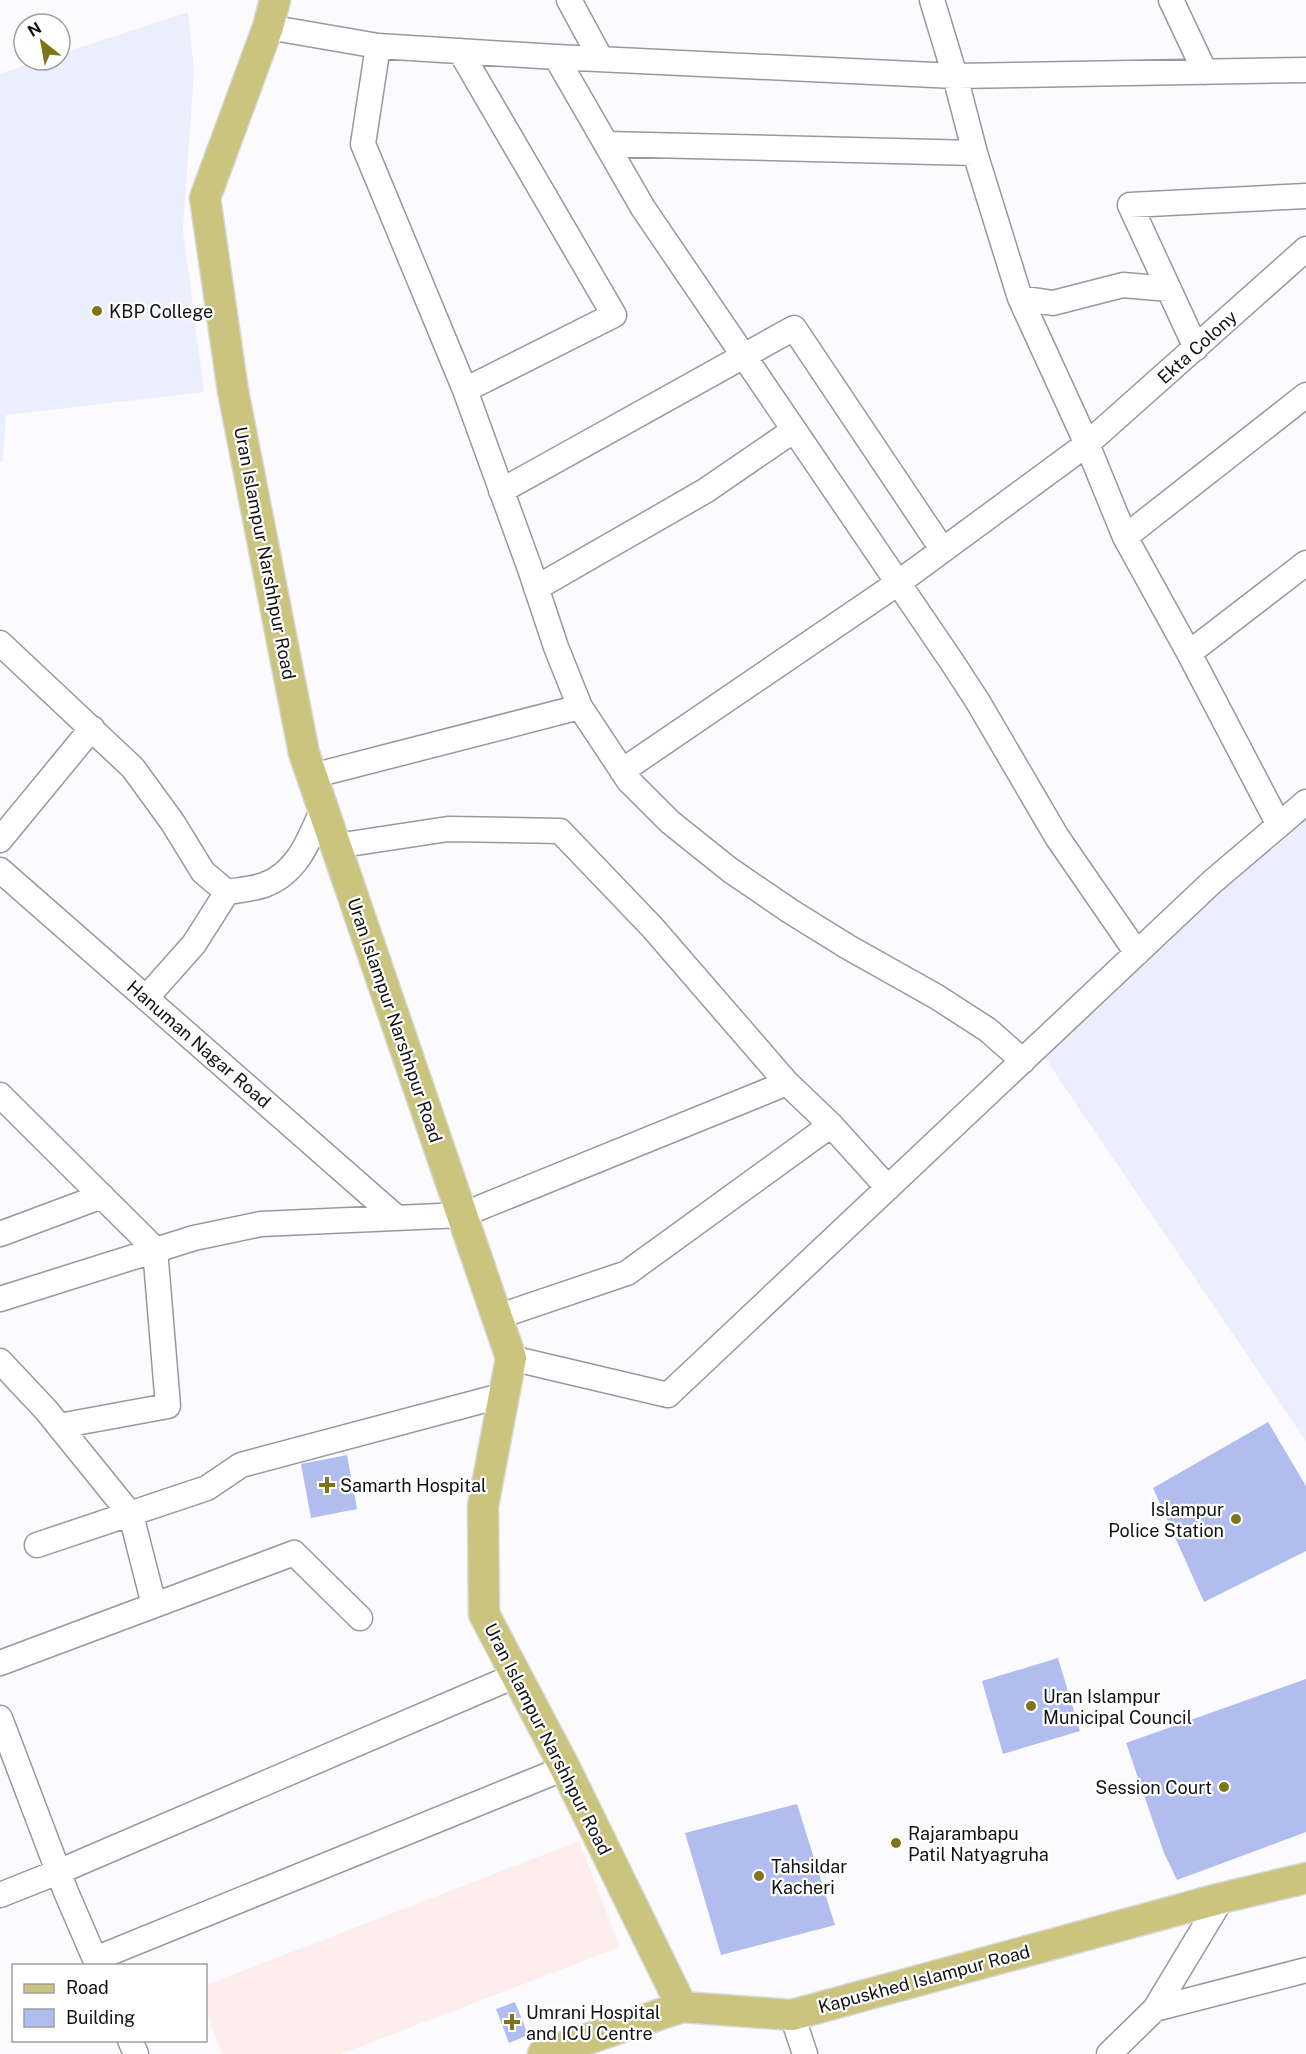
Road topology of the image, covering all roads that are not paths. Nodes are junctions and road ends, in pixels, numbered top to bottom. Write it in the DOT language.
graph roads {
  1 [pos="569,0"];
  2 [pos="932,0"];
  3 [pos="1171,0"];
  4 [pos="272,14"];
  5 [pos="378,46"];
  6 [pos="460,51"];
  7 [pos="556,57"];
  8 [pos="600,59"];
  9 [pos="1306,70"];
  10 [pos="1205,72"];
  11 [pos="955,76"];
  12 [pos="606,144"];
  13 [pos="975,153"];
  14 [pos="1306,196"];
  15 [pos="1306,249"];
  16 [pos="1169,290"];
  17 [pos="1020,298"];
  18 [pos="1196,348"];
  19 [pos="743,356"];
  20 [pos="465,390"];
  21 [pos="1306,395"];
  22 [pos="794,430"];
  23 [pos="1087,444"];
  24 [pos="501,491"];
  25 [pos="1125,537"];
  26 [pos="942,549"];
  27 [pos="1306,563"];
  28 [pos="898,583"];
  29 [pos="536,588"];
  30 [pos="0,643"];
  31 [pos="1189,653"];
  32 [pos="580,707"];
  33 [pos="92,728"];
  34 [pos="622,771"];
  35 [pos="312,776"];
  36 [pos="1306,802"];
  37 [pos="323,808"];
  38 [pos="1279,825"];
  39 [pos="0,840"];
  40 [pos="336,846"];
  41 [pos="0,870"];
  42 [pos="227,892"];
  43 [pos="1137,953"];
  44 [pos="146,998"];
  45 [pos="1023,1061"];
  46 [pos="787,1083"];
  47 [pos="0,1095"];
  48 [pos="831,1125"];
  49 [pos="888,1188"];
  50 [pos="102,1196"];
  51 [pos="462,1215"];
  52 [pos="397,1218"];
  53 [pos="0,1234"];
  54 [pos="155,1249"];
  55 [pos="0,1299"];
  56 [pos="497,1317"];
  57 [pos="512,1358"];
  58 [pos="0,1361"];
  59 [pos="504,1395"];
  60 [pos="59,1426"];
  61 [pos="130,1515"];
  62 [pos="36,1545"];
  63 [pos="154,1605"];
  64 [pos="360,1618"];
  65 [pos="0,1663"];
  66 [pos="517,1676"];
  67 [pos="0,1718"];
  68 [pos="565,1768"];
  69 [pos="58,1872"];
  70 [pos="1306,1878"];
  71 [pos="0,1895"];
  72 [pos="1222,1898"];
  73 [pos="96,1962"];
  74 [pos="1306,1970"];
  75 [pos="682,2007"];
  76 [pos="1155,2009"];
  77 [pos="792,2015"];
  78 [pos="1113,2052"];
  79 [pos="543,2054"];
  80 [pos="805,2054"];
  1 -- 8 [label="street"];
  2 -- 11 [label="street"];
  3 -- 10 [label="street"];
  4 -- 5 [label="street"];
  4 -- 35 [label="main road, Uran Islampur Narshhpur Road"];
  5 -- 6 [label="street"];
  5 -- 20 [label="street"];
  6 -- 7 [label="street"];
  6 -- 20 [label="street"];
  7 -- 8 [label="street"];
  7 -- 12 [label="street"];
  8 -- 11 [label="street"];
  9 -- 10 [label="street"];
  10 -- 11 [label="street"];
  11 -- 13 [label="street"];
  12 -- 13 [label="street"];
  12 -- 19 [label="street"];
  13 -- 17 [label="street"];
  14 -- 16 [label="street"];
  15 -- 18 [label="street, Ekta Colony"];
  16 -- 17 [label="street"];
  16 -- 18 [label="street"];
  17 -- 23 [label="street"];
  18 -- 23 [label="street, Ekta Colony"];
  19 -- 22 [label="street"];
  19 -- 24 [label="street"];
  19 -- 26 [label="street"];
  20 -- 24 [label="street"];
  21 -- 25 [label="street"];
  22 -- 28 [label="street"];
  22 -- 29 [label="street"];
  23 -- 25 [label="street"];
  23 -- 26 [label="street, Ekta Colony"];
  24 -- 29 [label="street"];
  25 -- 31 [label="street"];
  26 -- 28 [label="street, Ekta Colony"];
  27 -- 31 [label="street"];
  28 -- 34 [label="street, Ekta Colony"];
  28 -- 43 [label="street"];
  29 -- 32 [label="street"];
  30 -- 33 [label="street"];
  31 -- 38 [label="street"];
  32 -- 34 [label="street"];
  32 -- 35 [label="street"];
  33 -- 39 [label="street"];
  33 -- 42 [label="street"];
  34 -- 45 [label="street"];
  35 -- 37 [label="main road, Uran Islampur Narshhpur Road"];
  36 -- 38 [label="street"];
  37 -- 40 [label="main road, Uran Islampur Narshhpur Road"];
  37 -- 42 [label="street"];
  38 -- 43 [label="street"];
  40 -- 46 [label="street"];
  40 -- 51 [label="main road, Uran Islampur Narshhpur Road"];
  41 -- 44 [label="street, Hanuman Nagar Road"];
  42 -- 44 [label="street"];
  43 -- 45 [label="street"];
  44 -- 52 [label="street, Hanuman Nagar Road"];
  45 -- 49 [label="street"];
  46 -- 48 [label="street"];
  46 -- 51 [label="street"];
  47 -- 50 [label="street"];
  48 -- 49 [label="street"];
  48 -- 56 [label="street"];
  49 -- 57 [label="street"];
  50 -- 53 [label="street"];
  50 -- 54 [label="street"];
  51 -- 52 [label="street"];
  51 -- 56 [label="main road, Uran Islampur Narshhpur Road"];
  52 -- 54 [label="street"];
  54 -- 55 [label="street"];
  54 -- 60 [label="street"];
  56 -- 57 [label="main road, Uran Islampur Narshhpur Road"];
  57 -- 59 [label="main road, Uran Islampur Narshhpur Road"];
  58 -- 60 [label="street"];
  59 -- 61 [label="street"];
  59 -- 66 [label="main road, Uran Islampur Narshhpur Road"];
  60 -- 61 [label="street"];
  61 -- 62 [label="street"];
  61 -- 63 [label="street"];
  63 -- 64 [label="street"];
  63 -- 65 [label="street"];
  66 -- 68 [label="main road, Uran Islampur Narshhpur Road"];
  66 -- 69 [label="street"];
  67 -- 69 [label="street"];
  68 -- 73 [label="street"];
  68 -- 75 [label="main road, Uran Islampur Narshhpur Road"];
  69 -- 71 [label="street"];
  69 -- 73 [label="street"];
  70 -- 72 [label="main road, Kapuskhed Islampur Road"];
  72 -- 76 [label="street"];
  72 -- 77 [label="main road, Kapuskhed Islampur Road"];
  74 -- 76 [label="street"];
  75 -- 77 [label="main road, Kapuskhed Islampur Road"];
  75 -- 79 [label="main road, Kapuskhed Islampur Road"];
  76 -- 78 [label="street"];
  77 -- 80 [label="street"];
}
